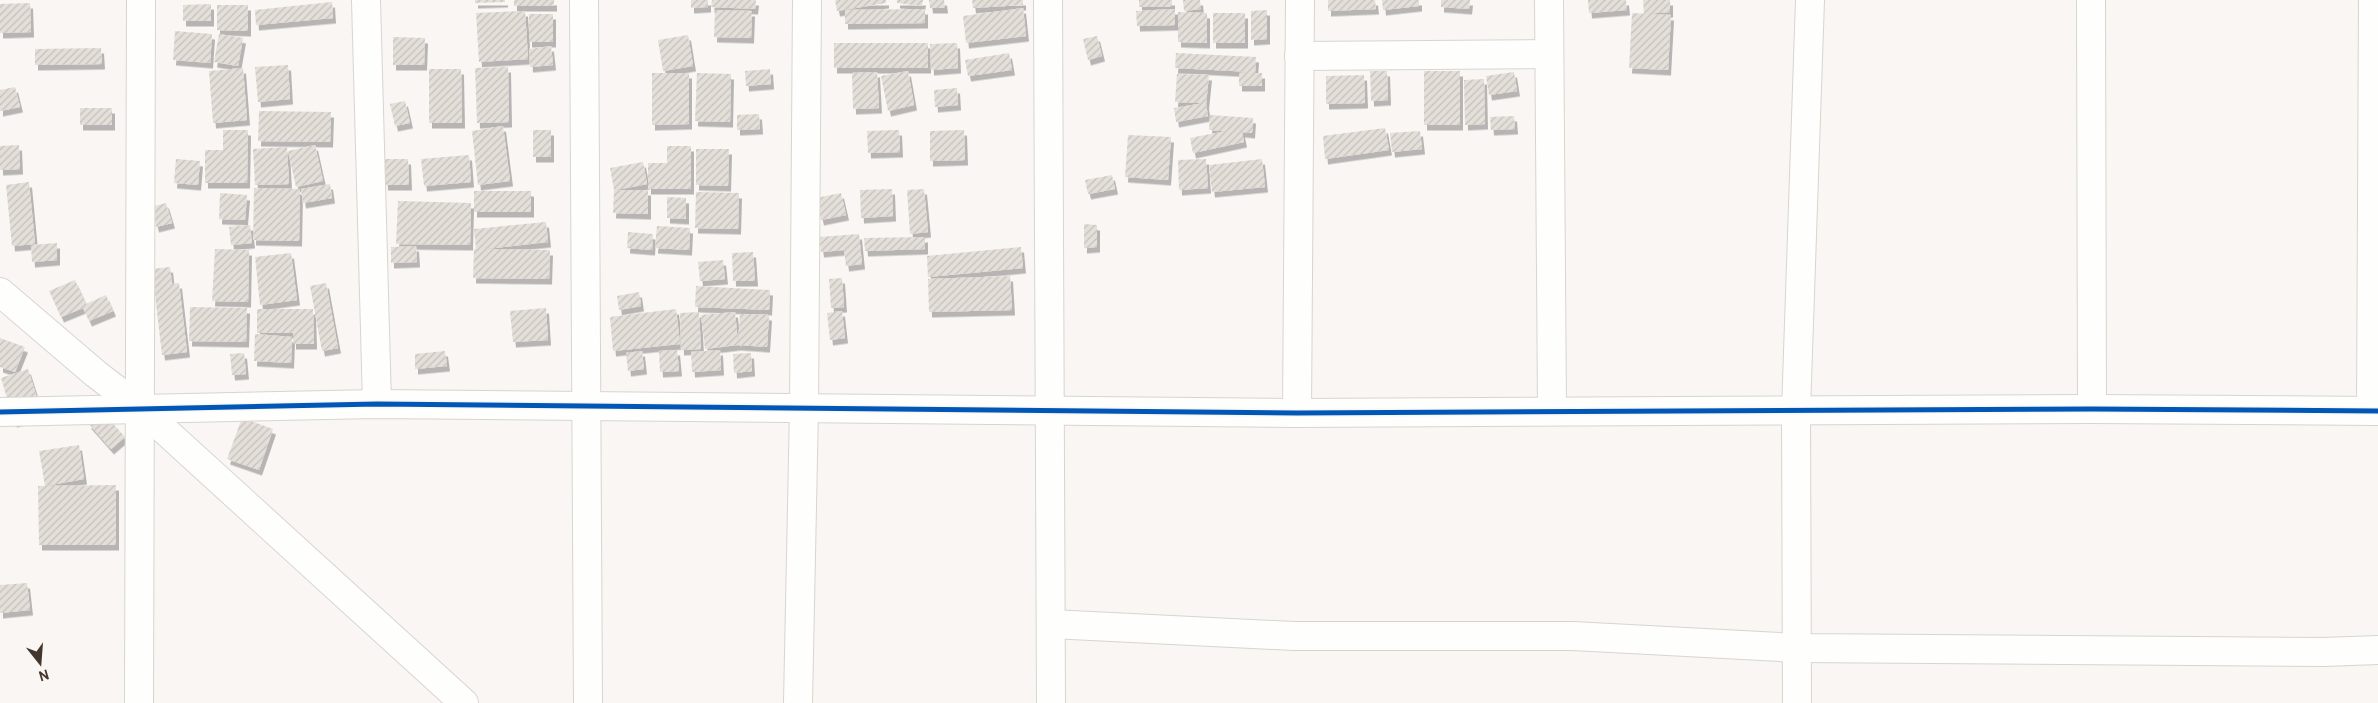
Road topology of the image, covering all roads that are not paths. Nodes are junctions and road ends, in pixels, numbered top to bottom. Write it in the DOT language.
graph roads {
  1 [pos="141,0"];
  2 [pos="366,0"];
  3 [pos="584,0"];
  4 [pos="807,0"];
  5 [pos="1048,0"];
  6 [pos="1300,0"];
  7 [pos="1549,0"];
  8 [pos="1810,0"];
  9 [pos="2091,0"];
  10 [pos="2373,0"];
  11 [pos="1549,54"];
  12 [pos="1299,56"];
  13 [pos="2375,108"];
  14 [pos="0,292"];
  15 [pos="377,404"];
  16 [pos="585,406"];
  17 [pos="139,407"];
  18 [pos="804,408"];
  19 [pos="2092,409"];
  20 [pos="1552,410"];
  21 [pos="1051,411"];
  22 [pos="1796,411"];
  23 [pos="0,412"];
  24 [pos="2374,412"];
  25 [pos="1297,413"];
  26 [pos="1051,624"];
  27 [pos="1797,648"];
  28 [pos="2378,650"];
  29 [pos="139,703"];
  30 [pos="464,703"];
  31 [pos="588,703"];
  32 [pos="798,703"];
  33 [pos="1051,703"];
  34 [pos="1797,703"];
  1 -- 17 [label="street"];
  2 -- 15 [label="street"];
  3 -- 16 [label="street"];
  4 -- 18 [label="street"];
  5 -- 21 [label="street"];
  6 -- 12 [label="street"];
  7 -- 11 [label="street"];
  8 -- 22 [label="street"];
  9 -- 19 [label="street"];
  10 -- 13 [label="street"];
  11 -- 12 [label="street"];
  11 -- 20 [label="street"];
  12 -- 25 [label="street"];
  13 -- 24 [label="street"];
  14 -- 17 [label="street"];
  15 -- 16 [label="street"];
  15 -- 17 [label="street"];
  16 -- 18 [label="street"];
  16 -- 31 [label="street"];
  17 -- 23 [label="street"];
  17 -- 29 [label="street"];
  17 -- 30 [label="street"];
  18 -- 21 [label="street"];
  18 -- 32 [label="street"];
  19 -- 22 [label="street"];
  19 -- 24 [label="street"];
  20 -- 22 [label="street"];
  20 -- 25 [label="street"];
  21 -- 25 [label="street"];
  21 -- 26 [label="street"];
  22 -- 27 [label="street"];
  26 -- 27 [label="street"];
  26 -- 33 [label="street"];
  27 -- 28 [label="street"];
  27 -- 34 [label="street"];
}
